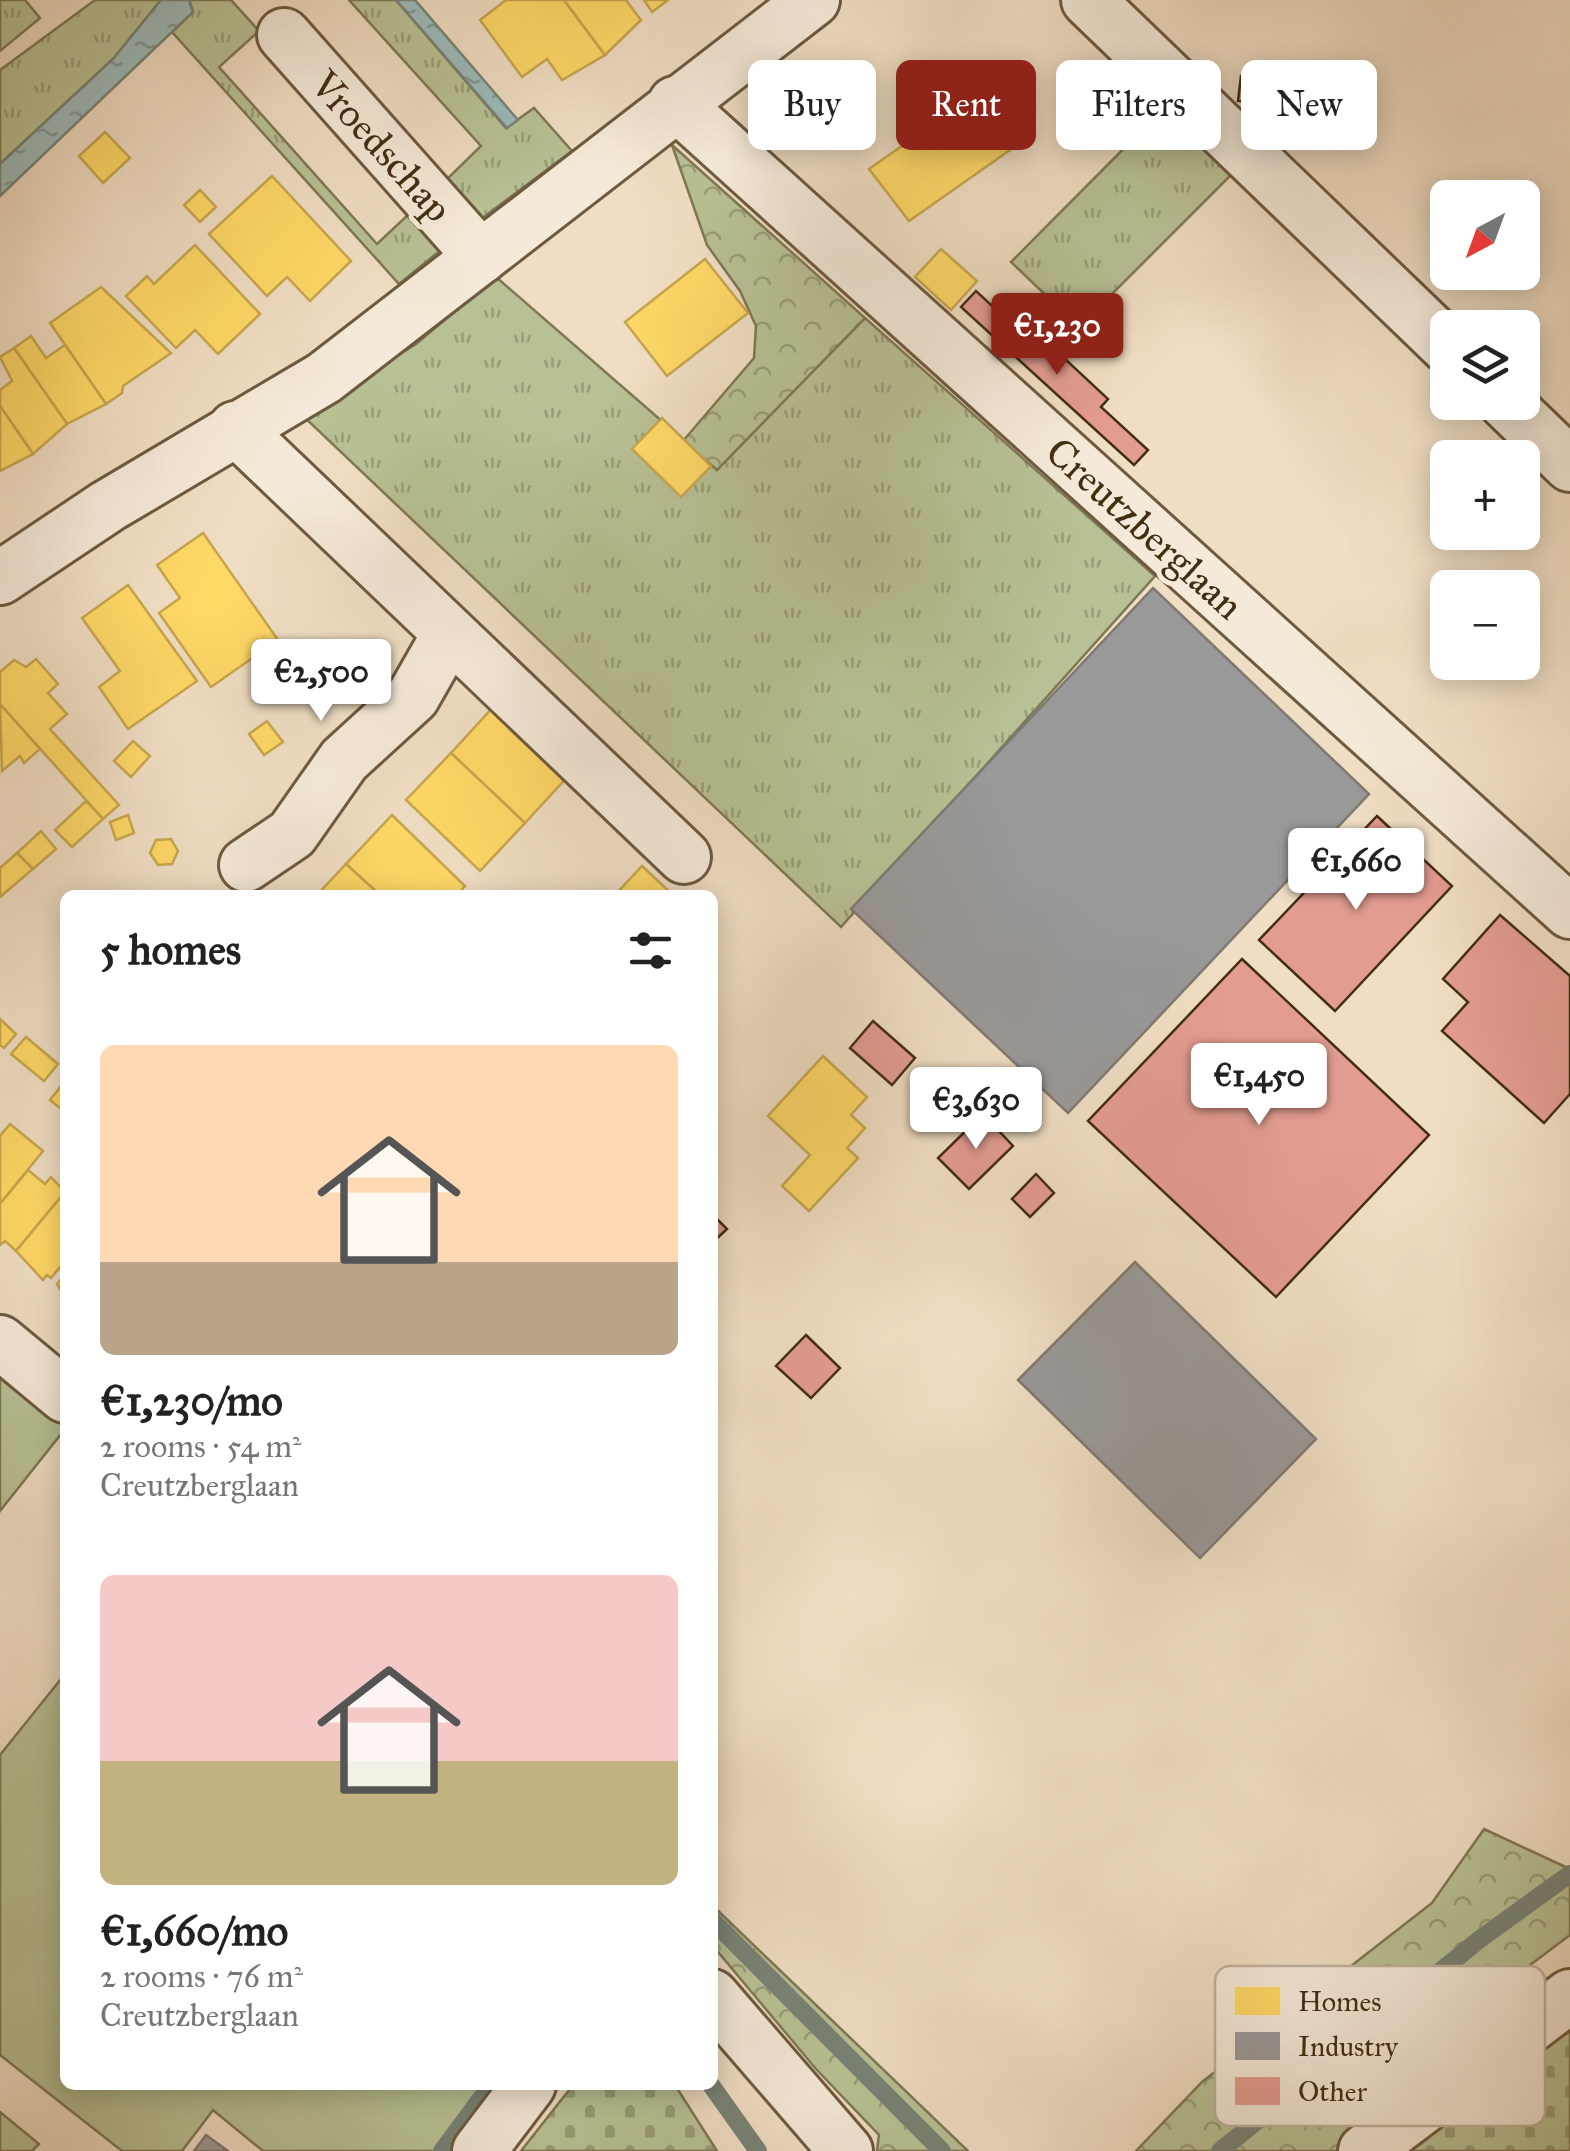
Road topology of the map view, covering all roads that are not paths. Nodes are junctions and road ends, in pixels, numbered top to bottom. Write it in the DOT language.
graph roads {
  1 [pos="812,0"];
  2 [pos="1088,0"];
  3 [pos="284,36"];
  4 [pos="675,104"];
  5 [pos="481,257"];
  6 [pos="1430,330"];
  7 [pos="1524,420"];
  8 [pos="235,428"];
  9 [pos="1570,465"];
  10 [pos="0,578"];
  11 [pos="450,634"];
  12 [pos="684,857"];
  13 [pos="246,865"];
  14 [pos="1570,912"];
  15 [pos="0,1342"];
  16 [pos="60,1392"];
  17 [pos="1570,1996"];
  18 [pos="718,2003"];
  19 [pos="1545,2015"];
  20 [pos="525,2090"];
  21 [pos="1398,2126"];
  22 [pos="479,2151"];
  23 [pos="846,2151"];
  24 [pos="1365,2151"];
  1 -- 4 [label="street"];
  2 -- 6 [label="street"];
  3 -- 5 [label="street, Vroedschap"];
  4 -- 5 [label="street"];
  4 -- 14 [label="street, Creutzberglaan"];
  5 -- 8 [label="street"];
  7 -- 9 [label="street"];
  8 -- 10 [label="street"];
  8 -- 11 [label="street"];
  11 -- 12 [label="street"];
  11 -- 13 [label="street"];
  15 -- 16 [label="street"];
  17 -- 19 [label="street"];
  18 -- 23 [label="street"];
  20 -- 22 [label="street"];
  21 -- 24 [label="street"];
}
